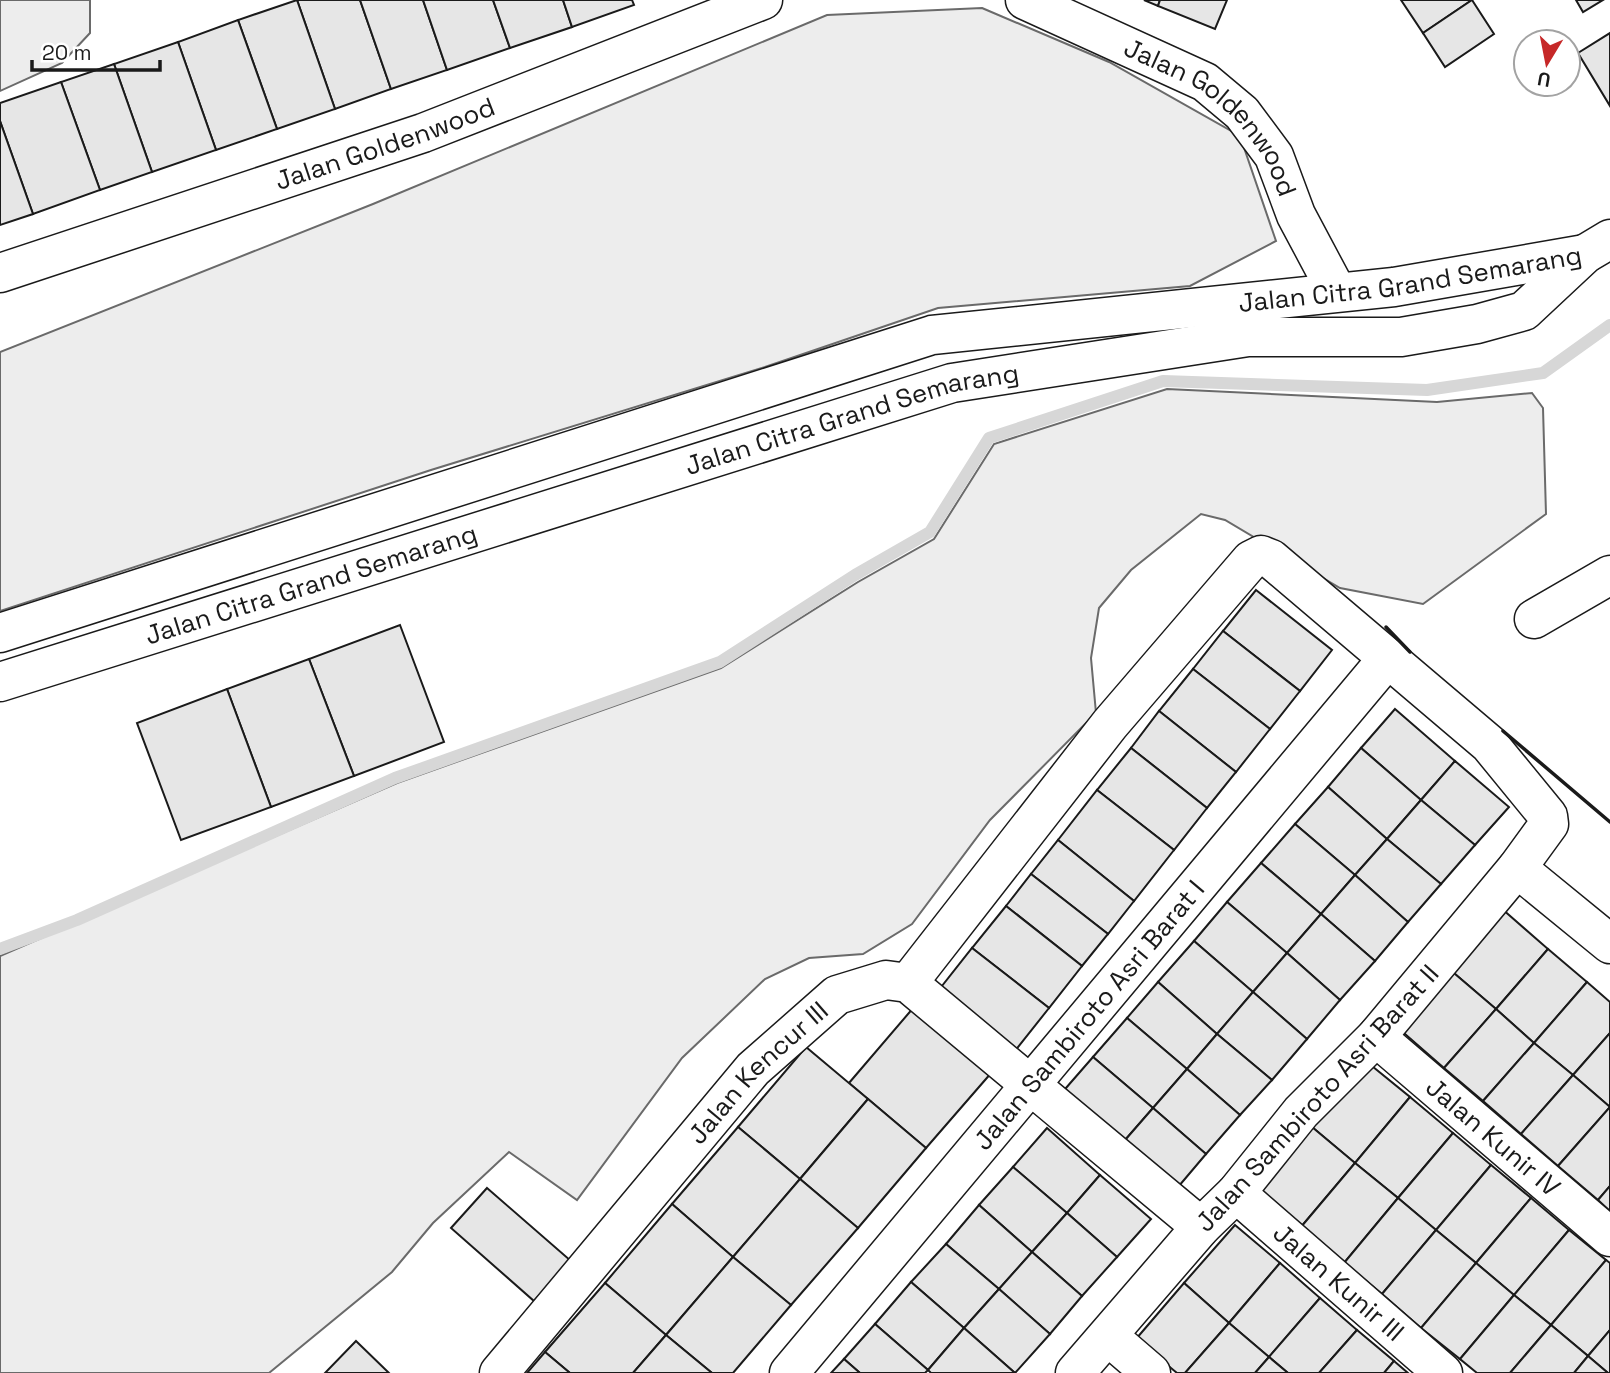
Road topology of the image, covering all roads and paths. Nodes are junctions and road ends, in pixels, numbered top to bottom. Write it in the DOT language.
graph roads {
  1 [pos="763,0"];
  2 [pos="1025,0"];
  3 [pos="1598,246"];
  4 [pos="0,273"];
  5 [pos="1337,292"];
  6 [pos="1246,320"];
  7 [pos="1610,575"];
  8 [pos="1534,619"];
  9 [pos="0,633"];
  10 [pos="1388,658"];
  11 [pos="0,682"];
  12 [pos="1517,868"];
  13 [pos="1610,944"];
  14 [pos="908,984"];
  15 [pos="1376,1037"];
  16 [pos="1028,1085"];
  17 [pos="1236,1193"];
  18 [pos="1201,1227"];
  19 [pos="1610,1237"];
  20 [pos="1108,1336"];
  21 [pos="499,1373"];
  22 [pos="789,1373"];
  23 [pos="1075,1373"];
  24 [pos="1151,1373"];
  25 [pos="1443,1373"];
  1 -- 4 [label="street, Jalan Goldenwood"];
  2 -- 5 [label="street, Jalan Goldenwood"];
  3 -- 5 [label="street, Jalan Citra Grand Semarang"];
  3 -- 6 [label="street, Jalan Citra Grand Semarang"];
  5 -- 6 [label="street, Jalan Citra Grand Semarang"];
  6 -- 9 [label="street, Jalan Citra Grand Semarang"];
  6 -- 11 [label="street, Jalan Citra Grand Semarang"];
  7 -- 8 [label="street"];
  10 -- 12 [label="street, Jalan Sambiroto Asri Barat II"];
  10 -- 14 [label="street"];
  10 -- 16 [label="street, Jalan Sambiroto Asri Barat I"];
  12 -- 13 [label="street"];
  12 -- 15 [label="street, Jalan Sambiroto Asri Barat II"];
  14 -- 16 [label="street"];
  14 -- 21 [label="street, Jalan Kencur III"];
  15 -- 17 [label="street, Jalan Sambiroto Asri Barat II"];
  15 -- 19 [label="street, Jalan Kunir IV"];
  16 -- 18 [label="street"];
  16 -- 22 [label="street, Jalan Sambiroto Asri Barat I"];
  17 -- 18 [label="street, Jalan Sambiroto Asri Barat II"];
  17 -- 25 [label="street, Jalan Kunir III"];
  18 -- 20 [label="street, Jalan Sambiroto Asri Barat II"];
  20 -- 23 [label="street, Jalan Sambiroto Asri Barat II"];
  20 -- 24 [label="street"];
}
